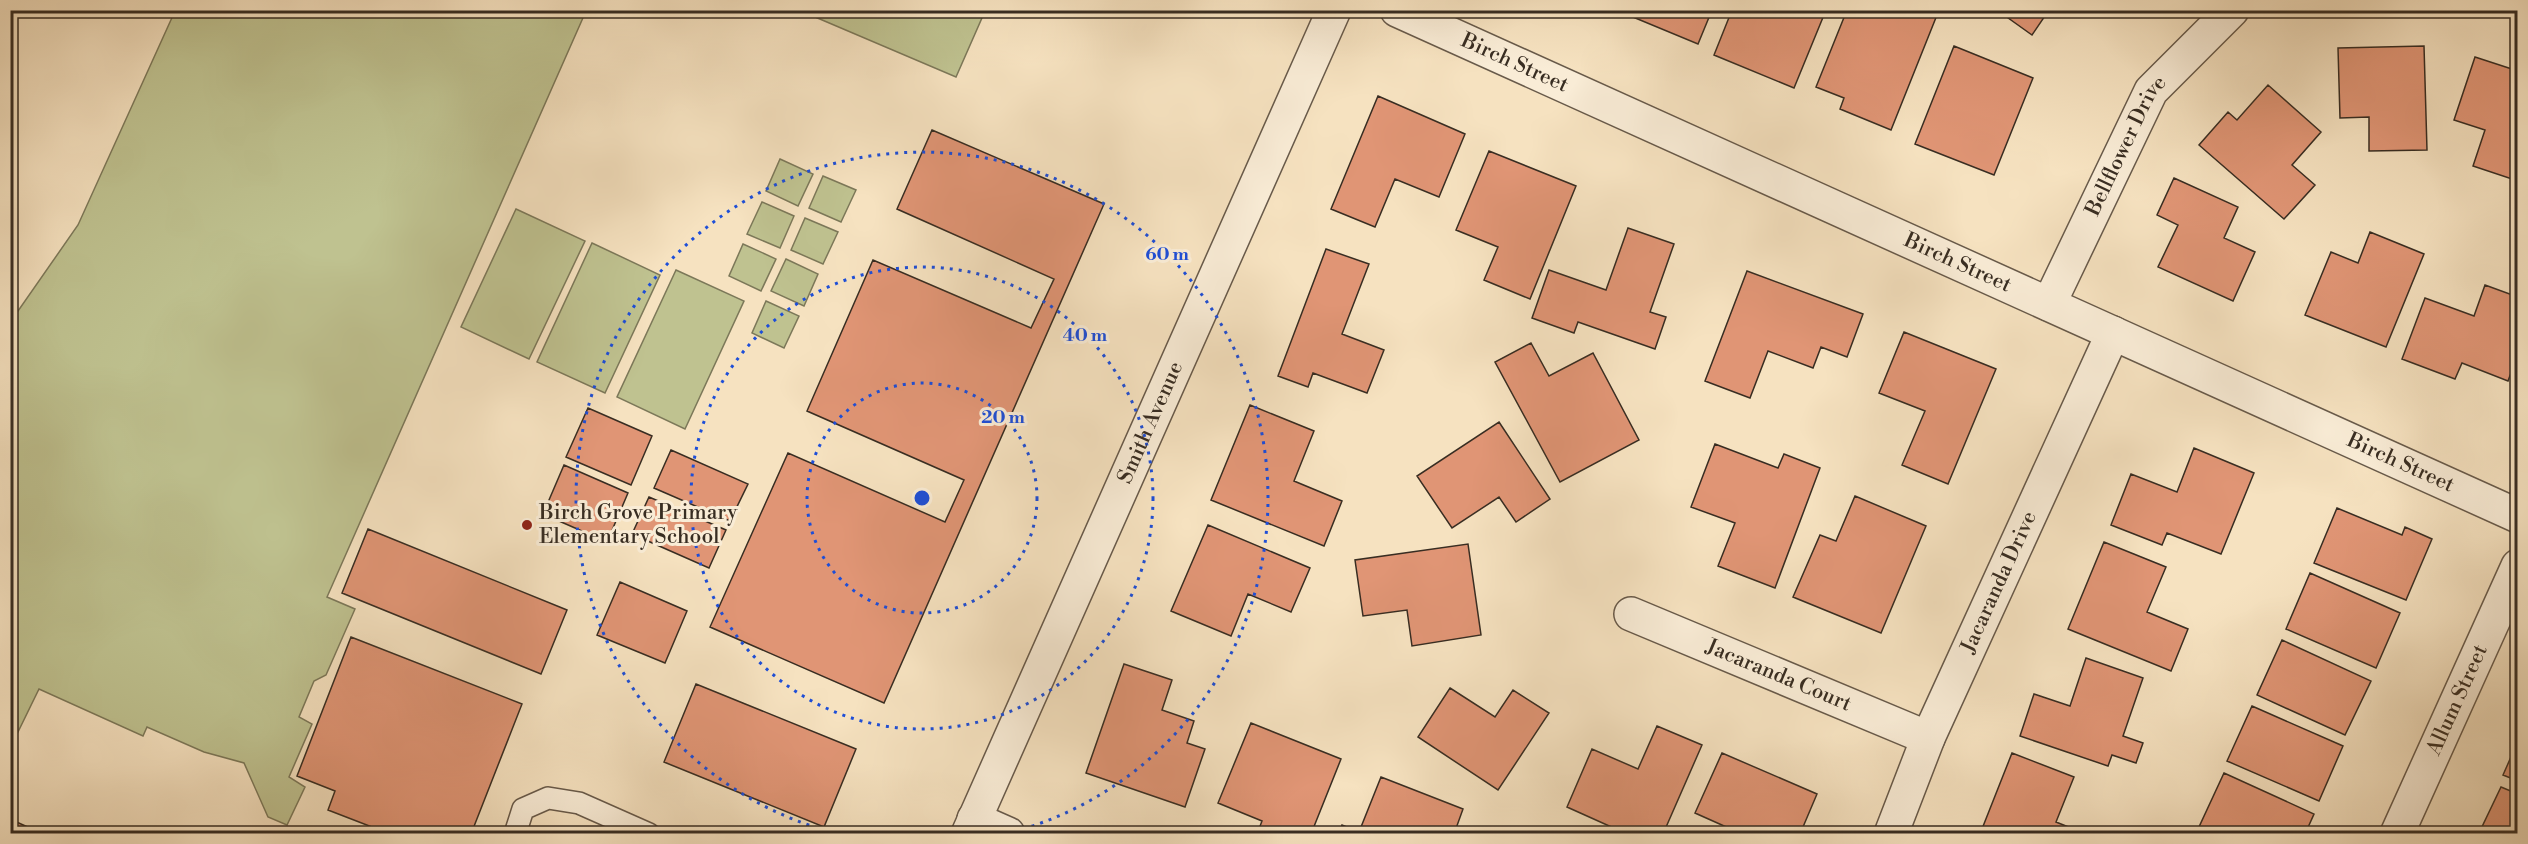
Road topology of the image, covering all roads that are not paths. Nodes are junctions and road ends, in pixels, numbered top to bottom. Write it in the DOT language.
graph roads {
  1 [pos="1334,10"];
  2 [pos="1397,10"];
  3 [pos="2232,10"];
  4 [pos="2049,304"];
  5 [pos="2113,333"];
  6 [pos="2517,516"];
  7 [pos="2517,566"];
  8 [pos="1631,614"];
  9 [pos="1928,738"];
  10 [pos="971,826"];
  11 [pos="515,834"];
  12 [pos="649,834"];
  13 [pos="1008,834"];
  14 [pos="1891,834"];
  15 [pos="2397,834"];
  1 -- 10 [label="street, Smith Avenue"];
  2 -- 4 [label="street, Birch Street"];
  3 -- 4 [label="street, Bellflower Drive"];
  4 -- 5 [label="street, Birch Street"];
  5 -- 6 [label="street, Birch Street"];
  5 -- 9 [label="street, Jacaranda Drive"];
  7 -- 15 [label="street, Allum Street"];
  8 -- 9 [label="street, Jacaranda Court"];
  9 -- 14 [label="street, Jacaranda Drive"];
  10 -- 13 [label="street"];
  11 -- 12 [label="lane"];
}
